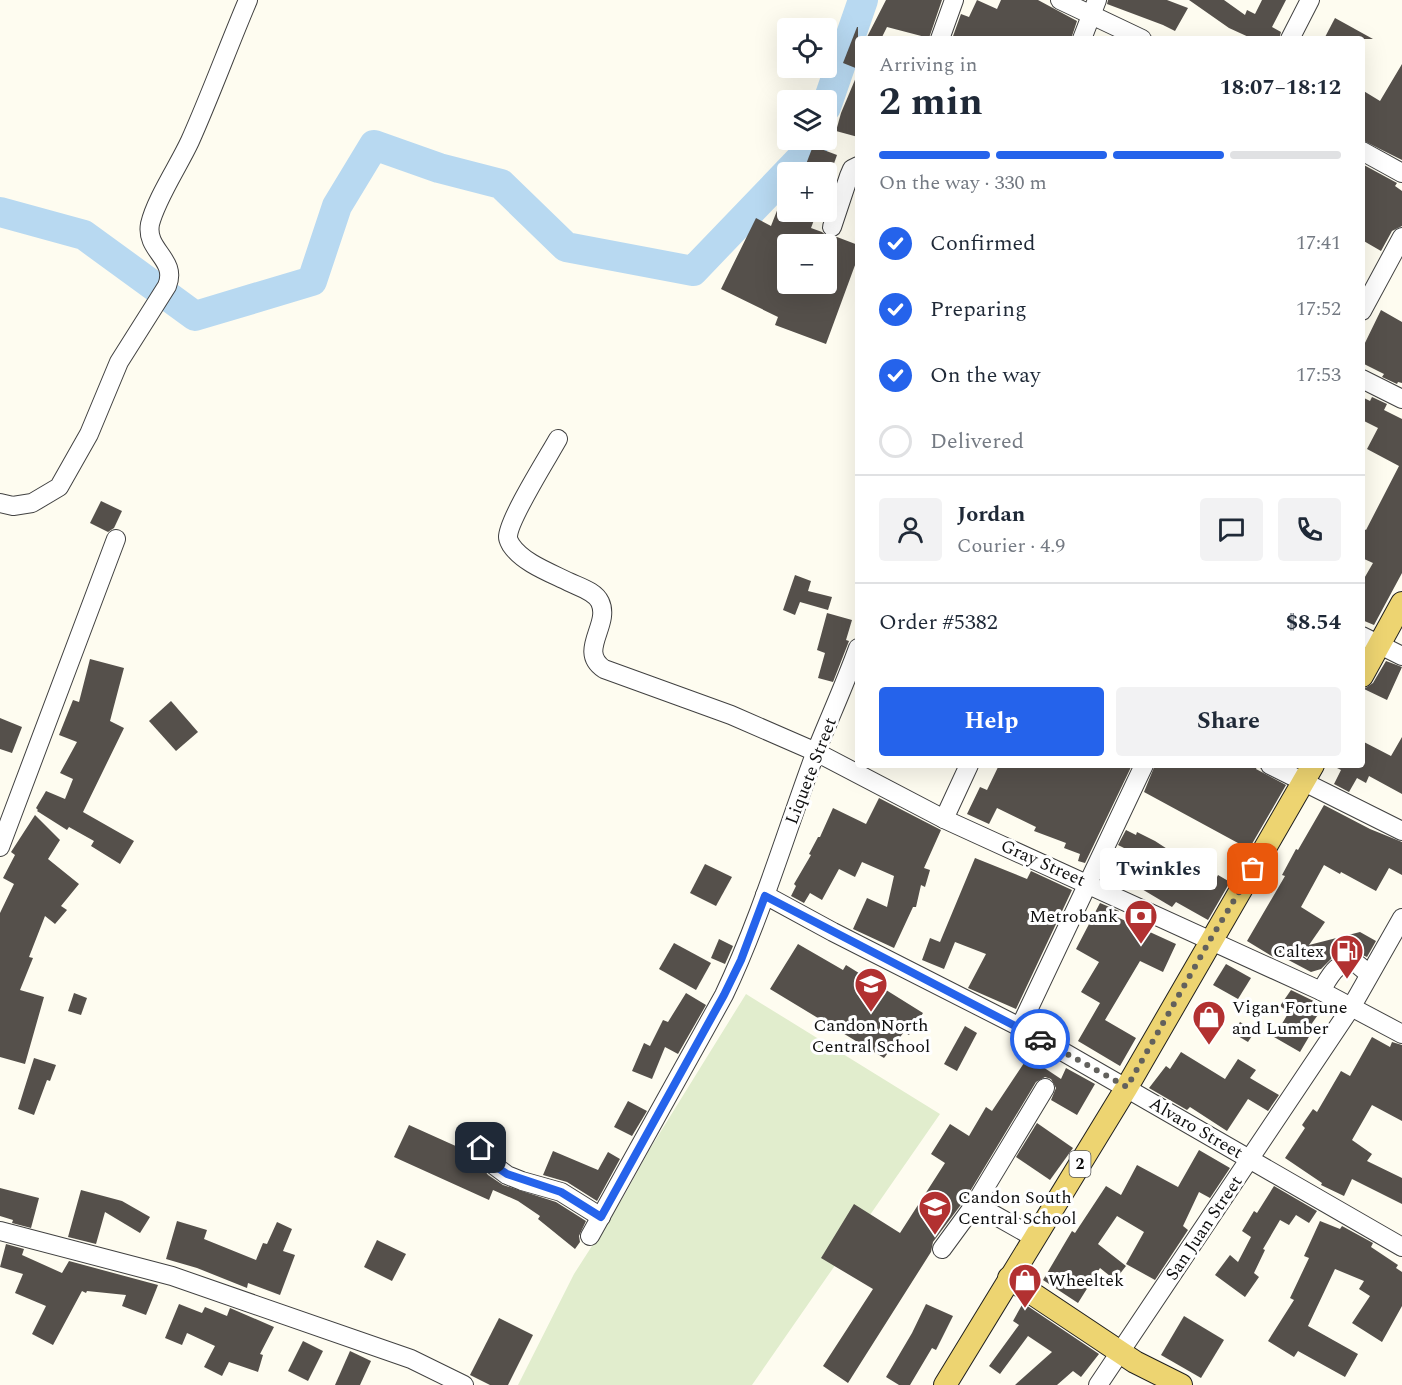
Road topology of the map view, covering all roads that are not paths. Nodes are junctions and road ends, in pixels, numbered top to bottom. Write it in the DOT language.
graph roads {
  1 [pos="248,0"];
  2 [pos="954,0"];
  3 [pos="1060,0"];
  4 [pos="1310,0"];
  5 [pos="1094,8"];
  6 [pos="941,36"];
  7 [pos="1083,36"];
  8 [pos="1137,36"];
  9 [pos="1292,36"];
  10 [pos="1365,153"];
  11 [pos="855,168"];
  12 [pos="1402,173"];
  13 [pos="832,227"];
  14 [pos="1402,237"];
  15 [pos="1365,305"];
  16 [pos="1365,380"];
  17 [pos="1402,399"];
  18 [pos="558,439"];
  19 [pos="0,503"];
  20 [pos="116,539"];
  21 [pos="1402,603"];
  22 [pos="1371,640"];
  23 [pos="855,656"];
  24 [pos="1402,656"];
  25 [pos="1365,664"];
  26 [pos="816,752"];
  27 [pos="968,768"];
  28 [pos="1143,768"];
  29 [pos="1283,768"];
  30 [pos="1308,774"];
  31 [pos="944,819"];
  32 [pos="1402,831"];
  33 [pos="0,848"];
  34 [pos="1088,883"];
  35 [pos="765,896"];
  36 [pos="1402,918"];
  37 [pos="1210,940"];
  38 [pos="1369,974"];
  39 [pos="1321,991"];
  40 [pos="1352,1006"];
  41 [pos="1020,1028"];
  42 [pos="1402,1034"];
  43 [pos="1127,1087"];
  44 [pos="1046,1088"];
  45 [pos="481,1148"];
  46 [pos="1250,1160"];
  47 [pos="975,1204"];
  48 [pos="601,1217"];
  49 [pos="0,1231"];
  50 [pos="590,1236"];
  51 [pos="1035,1238"];
  52 [pos="1402,1246"];
  53 [pos="942,1249"];
  54 [pos="1009,1278"];
  55 [pos="1120,1352"];
  56 [pos="464,1385"];
  57 [pos="945,1385"];
  58 [pos="1098,1385"];
  59 [pos="1181,1385"];
  1 -- 19 [label="street"];
  2 -- 6 [label="street"];
  3 -- 5 [label="street"];
  4 -- 9 [label="street"];
  5 -- 7 [label="street"];
  5 -- 8 [label="street"];
  10 -- 12 [label="street"];
  11 -- 13 [label="street"];
  14 -- 15 [label="street"];
  16 -- 17 [label="street"];
  18 -- 26 [label="street, Gray Street"];
  20 -- 33 [label="street"];
  21 -- 22 [label="main road"];
  22 -- 24 [label="street"];
  22 -- 25 [label="main road"];
  23 -- 26 [label="street, Liquete Street"];
  26 -- 31 [label="street, Gray Street"];
  26 -- 35 [label="street, Liquete Street"];
  27 -- 31 [label="street"];
  28 -- 34 [label="street"];
  29 -- 30 [label="street"];
  30 -- 32 [label="street"];
  30 -- 37 [label="main road, 2"];
  31 -- 34 [label="street, Gray Street"];
  34 -- 37 [label="street, Gray Street"];
  34 -- 41 [label="street"];
  35 -- 41 [label="street, Alvaro Street"];
  35 -- 48 [label="street, Liquete Street"];
  36 -- 38 [label="street, San Juan Street"];
  37 -- 39 [label="street, Gray Street"];
  37 -- 43 [label="main road, 2"];
  38 -- 39 [label="street"];
  38 -- 40 [label="street, San Juan Street"];
  39 -- 40 [label="street, Gray Street"];
  40 -- 42 [label="street, Gray Street"];
  40 -- 46 [label="street, San Juan Street"];
  41 -- 43 [label="street, Alvaro Street"];
  43 -- 46 [label="street, Alvaro Street"];
  43 -- 51 [label="main road, 2"];
  44 -- 47 [label="street"];
  45 -- 48 [label="street"];
  46 -- 52 [label="street, Alvaro Street"];
  46 -- 55 [label="street, San Juan Street"];
  47 -- 51 [label="street"];
  47 -- 53 [label="street"];
  48 -- 50 [label="street, Liquete Street"];
  49 -- 56 [label="street"];
  51 -- 54 [label="main road, 2"];
  54 -- 55 [label="main road"];
  54 -- 57 [label="main road, 2"];
  55 -- 58 [label="street, San Juan Street"];
  55 -- 59 [label="main road"];
}
